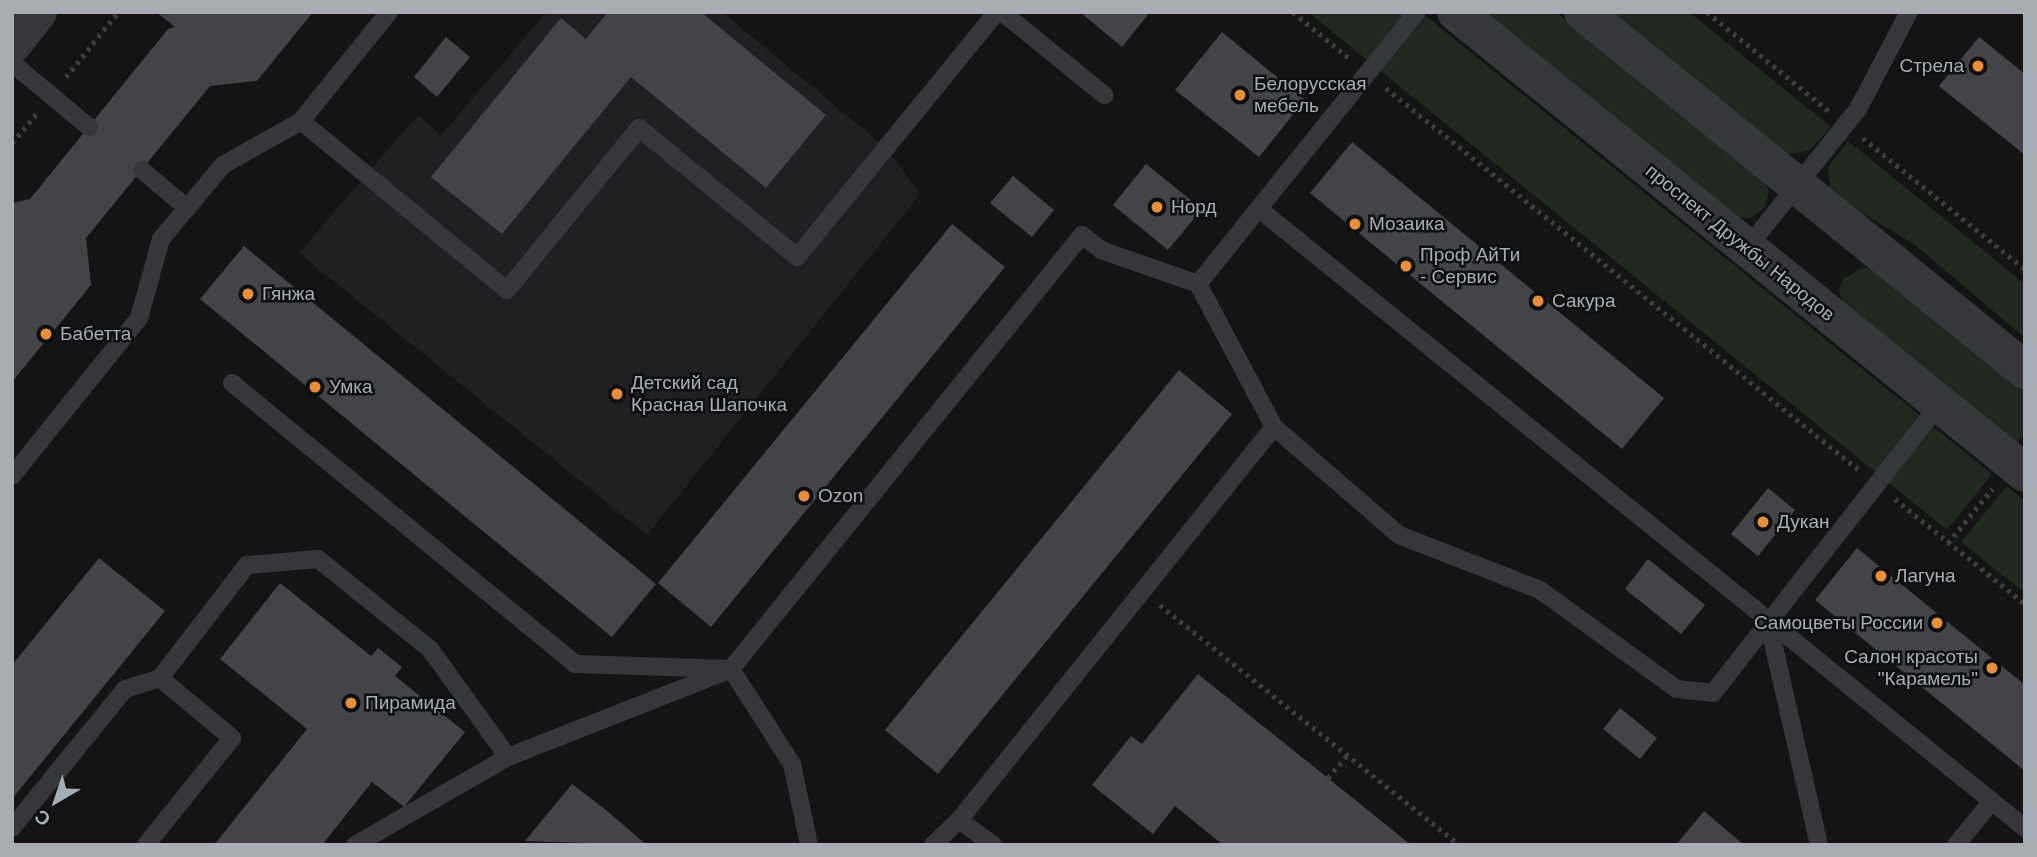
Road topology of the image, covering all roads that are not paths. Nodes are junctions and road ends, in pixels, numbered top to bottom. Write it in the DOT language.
graph roads {
  1 [pos="38,12"];
  2 [pos="389,12"];
  3 [pos="999,12"];
  4 [pos="1417,12"];
  5 [pos="1456,12"];
  6 [pos="1583,12"];
  7 [pos="1909,12"];
  8 [pos="12,45"];
  9 [pos="12,63"];
  10 [pos="1104,96"];
  11 [pos="301,121"];
  12 [pos="89,127"];
  13 [pos="142,170"];
  14 [pos="1797,185"];
  15 [pos="187,208"];
  16 [pos="1259,209"];
  17 [pos="1747,248"];
  18 [pos="1198,284"];
  19 [pos="2025,370"];
  20 [pos="232,383"];
  21 [pos="1940,404"];
  22 [pos="1274,427"];
  23 [pos="12,476"];
  24 [pos="2012,477"];
  25 [pos="1768,620"];
  26 [pos="731,669"];
  27 [pos="160,678"];
  28 [pos="508,757"];
  29 [pos="1992,801"];
  30 [pos="959,820"];
  31 [pos="12,828"];
  32 [pos="2025,828"];
  33 [pos="146,845"];
  34 [pos="355,845"];
  35 [pos="809,845"];
  36 [pos="933,845"];
  37 [pos="993,845"];
  38 [pos="1819,845"];
  39 [pos="1956,845"];
  1 -- 8 [label="street"];
  2 -- 11 [label="lane"];
  3 -- 10 [label="lane"];
  3 -- 11 [label="lane"];
  4 -- 16 [label="lane"];
  5 -- 17 [label="street, проспект Дружбы Народов"];
  6 -- 14 [label="street"];
  7 -- 14 [label="lane"];
  9 -- 12 [label="lane"];
  11 -- 15 [label="lane"];
  13 -- 15 [label="lane"];
  14 -- 17 [label="lane"];
  14 -- 19 [label="street"];
  15 -- 23 [label="lane"];
  16 -- 18 [label="lane"];
  16 -- 25 [label="lane"];
  17 -- 21 [label="street, проспект Дружбы Народов"];
  18 -- 22 [label="lane"];
  18 -- 26 [label="lane"];
  20 -- 26 [label="lane"];
  21 -- 24 [label="street, проспект Дружбы Народов"];
  21 -- 25 [label="lane"];
  22 -- 25 [label="lane"];
  22 -- 30 [label="lane"];
  25 -- 29 [label="lane"];
  25 -- 38 [label="lane"];
  26 -- 28 [label="lane"];
  26 -- 35 [label="lane"];
  27 -- 28 [label="lane"];
  27 -- 31 [label="lane"];
  27 -- 33 [label="lane"];
  28 -- 34 [label="lane"];
  29 -- 32 [label="lane"];
  29 -- 39 [label="lane"];
  30 -- 36 [label="lane"];
  30 -- 37 [label="lane"];
}
